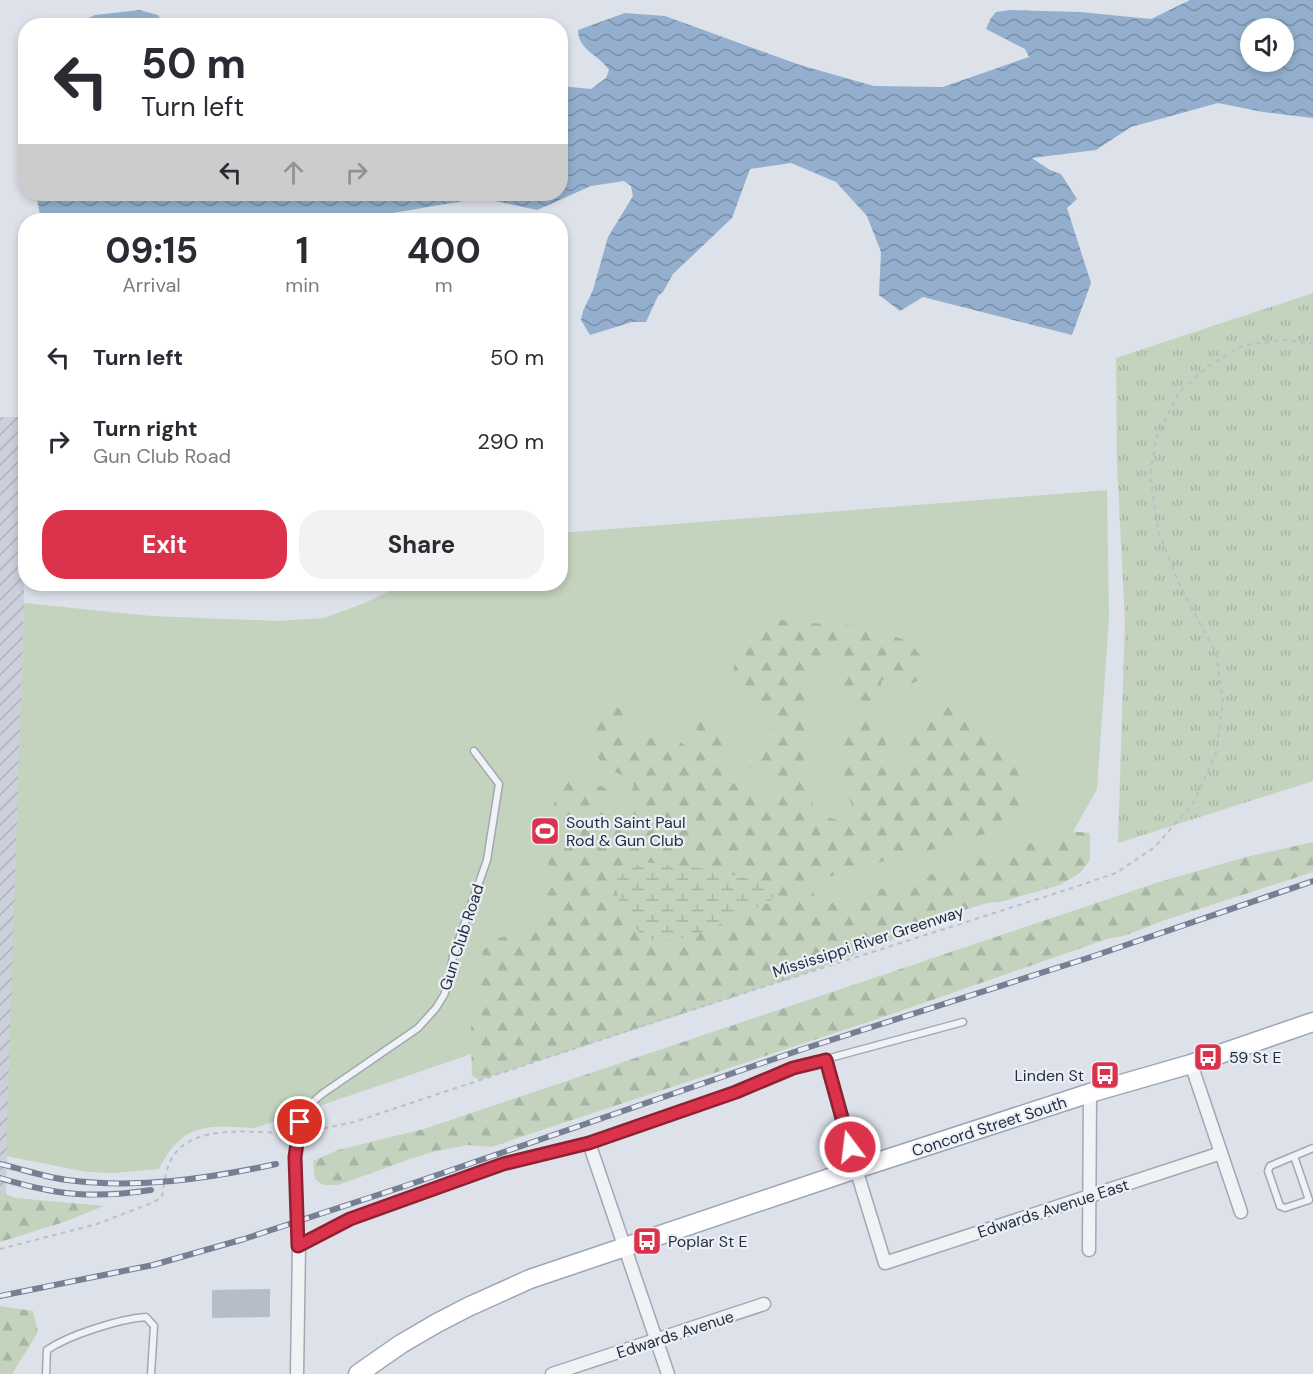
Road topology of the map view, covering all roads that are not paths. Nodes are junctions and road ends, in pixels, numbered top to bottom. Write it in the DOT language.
graph roads {
  1 [pos="474,751"];
  2 [pos="963,1022"];
  3 [pos="1313,1022"];
  4 [pos="826,1060"];
  5 [pos="1191,1064"];
  6 [pos="1090,1093"];
  7 [pos="589,1143"];
  8 [pos="1313,1148"];
  9 [pos="1221,1153"];
  10 [pos="1294,1156"];
  11 [pos="856,1169"];
  12 [pos="1090,1196"];
  13 [pos="1241,1212"];
  14 [pos="298,1246"];
  15 [pos="626,1246"];
  16 [pos="1089,1250"];
  17 [pos="764,1304"];
  18 [pos="656,1340"];
  19 [pos="46,1374"];
  20 [pos="151,1374"];
  21 [pos="297,1374"];
  22 [pos="358,1374"];
  23 [pos="552,1374"];
  24 [pos="668,1374"];
  1 -- 14 [label="lane, Gun Club Road"];
  2 -- 4 [label="lane"];
  3 -- 5 [label="main road, Concord Street South"];
  4 -- 7 [label="lane"];
  4 -- 11 [label="street"];
  5 -- 6 [label="main road, Concord Street South"];
  5 -- 9 [label="street"];
  6 -- 11 [label="main road, Concord Street South"];
  6 -- 12 [label="street"];
  7 -- 14 [label="lane"];
  7 -- 15 [label="street"];
  8 -- 10 [label="lane"];
  9 -- 12 [label="street, Edwards Avenue East"];
  9 -- 13 [label="street"];
  10 -- 10 [label="lane"];
  11 -- 12 [label="street, Edwards Avenue East"];
  11 -- 15 [label="main road, Concord Street South"];
  12 -- 16 [label="street"];
  14 -- 21 [label="street"];
  15 -- 18 [label="street"];
  15 -- 22 [label="main road, Concord Street South"];
  17 -- 18 [label="street, Edwards Avenue"];
  18 -- 23 [label="street, Edwards Avenue"];
  18 -- 24 [label="street"];
  19 -- 20 [label="lane"];
}
